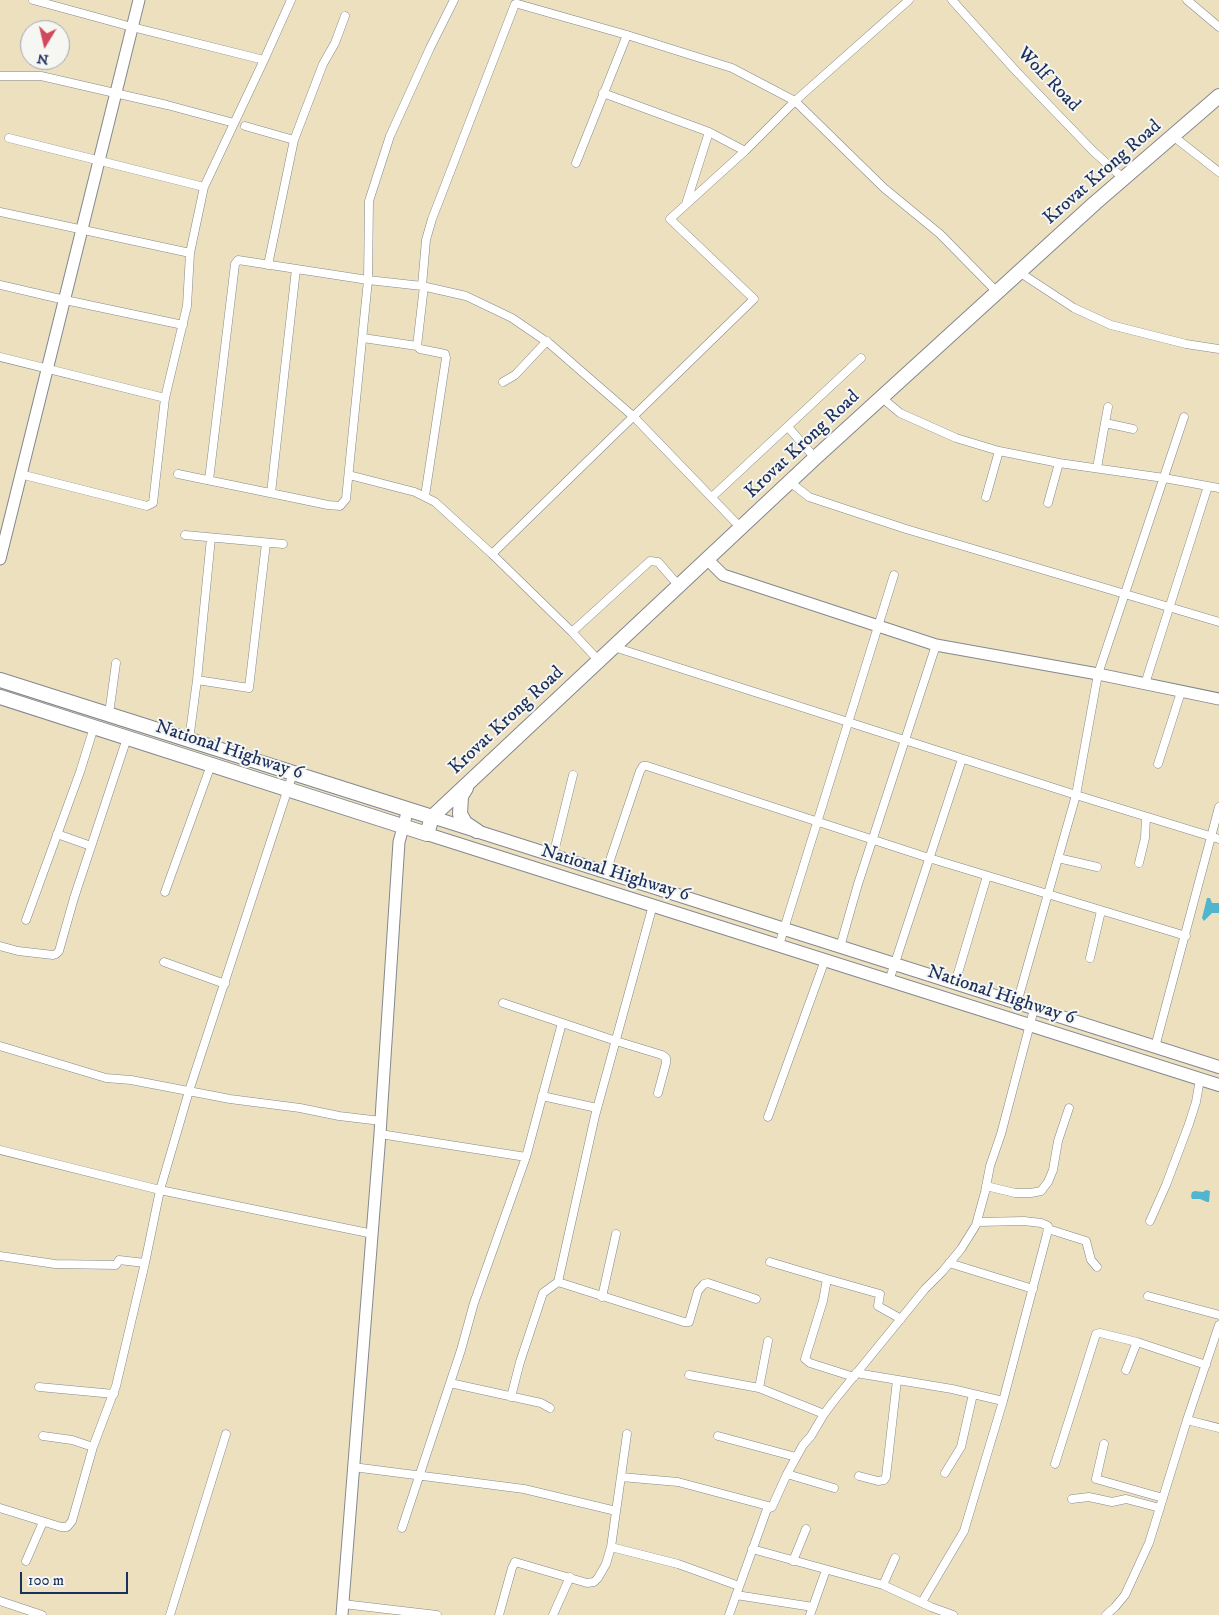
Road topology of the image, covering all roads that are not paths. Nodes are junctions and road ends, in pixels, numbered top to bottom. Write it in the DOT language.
graph roads {
  1 [pos="33,0"];
  2 [pos="138,0"];
  3 [pos="291,0"];
  4 [pos="454,0"];
  5 [pos="909,0"];
  6 [pos="952,0"];
  7 [pos="1187,0"];
  8 [pos="345,16"];
  9 [pos="132,27"];
  10 [pos="1219,27"];
  11 [pos="627,35"];
  12 [pos="264,60"];
  13 [pos="0,76"];
  14 [pos="114,93"];
  15 [pos="603,93"];
  16 [pos="1219,96"];
  17 [pos="795,101"];
  18 [pos="234,123"];
  19 [pos="245,126"];
  20 [pos="709,132"];
  21 [pos="1173,136"];
  22 [pos="9,138"];
  23 [pos="294,140"];
  24 [pos="745,151"];
  25 [pos="98,159"];
  26 [pos="576,163"];
  27 [pos="1219,172"];
  28 [pos="1124,180"];
  29 [pos="204,187"];
  30 [pos="685,205"];
  31 [pos="0,212"];
  32 [pos="81,230"];
  33 [pos="190,253"];
  34 [pos="268,265"];
  35 [pos="296,269"];
  36 [pos="1019,272"];
  37 [pos="368,280"];
  38 [pos="0,285"];
  39 [pos="423,286"];
  40 [pos="997,292"];
  41 [pos="65,300"];
  42 [pos="183,324"];
  43 [pos="363,338"];
  44 [pos="547,341"];
  45 [pos="416,346"];
  46 [pos="1219,349"];
  47 [pos="0,357"];
  48 [pos="861,358"];
  49 [pos="47,368"];
  50 [pos="503,382"];
  51 [pos="881,397"];
  52 [pos="166,398"];
  53 [pos="1108,407"];
  54 [pos="634,417"];
  55 [pos="1184,417"];
  56 [pos="1105,423"];
  57 [pos="788,427"];
  58 [pos="1133,429"];
  59 [pos="999,451"];
  60 [pos="815,458"];
  61 [pos="1059,463"];
  62 [pos="1097,468"];
  63 [pos="20,474"];
  64 [pos="178,474"];
  65 [pos="349,475"];
  66 [pos="1164,478"];
  67 [pos="209,480"];
  68 [pos="790,482"];
  69 [pos="1208,486"];
  70 [pos="1219,488"];
  71 [pos="271,493"];
  72 [pos="425,496"];
  73 [pos="712,498"];
  74 [pos="986,498"];
  75 [pos="1048,503"];
  76 [pos="741,528"];
  77 [pos="185,535"];
  78 [pos="211,538"];
  79 [pos="266,543"];
  80 [pos="284,544"];
  81 [pos="492,554"];
  82 [pos="0,559"];
  83 [pos="708,560"];
  84 [pos="894,575"];
  85 [pos="679,586"];
  86 [pos="1124,595"];
  87 [pos="1169,607"];
  88 [pos="1219,622"];
  89 [pos="879,626"];
  90 [pos="572,632"];
  91 [pos="936,645"];
  92 [pos="614,647"];
  93 [pos="599,661"];
  94 [pos="116,664"];
  95 [pos="1098,674"];
  96 [pos="0,680"];
  97 [pos="197,680"];
  98 [pos="1145,684"];
  99 [pos="1181,692"];
  100 [pos="0,698"];
  101 [pos="1219,699"];
  102 [pos="109,714"];
  103 [pos="848,721"];
  104 [pos="94,727"];
  105 [pos="127,738"];
  106 [pos="189,740"];
  107 [pos="905,741"];
  108 [pos="962,759"];
  109 [pos="1158,764"];
  110 [pos="211,765"];
  111 [pos="293,773"];
  112 [pos="573,775"];
  113 [pos="472,780"];
  114 [pos="287,789"];
  115 [pos="1076,795"];
  116 [pos="1219,807"];
  117 [pos="408,809"];
  118 [pos="432,816"];
  119 [pos="1146,817"];
  120 [pos="817,822"];
  121 [pos="404,826"];
  122 [pos="477,832"];
  123 [pos="58,834"];
  124 [pos="427,834"];
  125 [pos="1210,836"];
  126 [pos="1219,839"];
  127 [pos="874,840"];
  128 [pos="90,846"];
  129 [pos="553,856"];
  130 [pos="929,858"];
  131 [pos="1058,858"];
  132 [pos="1139,863"];
  133 [pos="1097,867"];
  134 [pos="606,872"];
  135 [pos="987,876"];
  136 [pos="165,892"];
  137 [pos="1048,894"];
  138 [pos="653,905"];
  139 [pos="1101,911"];
  140 [pos="26,920"];
  141 [pos="784,929"];
  142 [pos="1186,936"];
  143 [pos="779,945"];
  144 [pos="0,946"];
  145 [pos="840,947"];
  146 [pos="1090,958"];
  147 [pos="825,960"];
  148 [pos="164,962"];
  149 [pos="894,964"];
  150 [pos="889,981"];
  151 [pos="955,983"];
  152 [pos="225,984"];
  153 [pos="503,1003"];
  154 [pos="1017,1003"];
  155 [pos="1034,1008"];
  156 [pos="562,1023"];
  157 [pos="1030,1025"];
  158 [pos="616,1041"];
  159 [pos="0,1046"];
  160 [pos="1155,1047"];
  161 [pos="1219,1067"];
  162 [pos="1200,1079"];
  163 [pos="1219,1085"];
  164 [pos="189,1091"];
  165 [pos="658,1093"];
  166 [pos="542,1096"];
  167 [pos="597,1108"];
  168 [pos="1068,1108"];
  169 [pos="768,1117"];
  170 [pos="381,1121"];
  171 [pos="380,1134"];
  172 [pos="0,1150"];
  173 [pos="526,1157"];
  174 [pos="986,1186"];
  175 [pos="160,1190"];
  176 [pos="1150,1221"];
  177 [pos="978,1222"];
  178 [pos="1048,1229"];
  179 [pos="373,1234"];
  180 [pos="616,1234"];
  181 [pos="0,1256"];
  182 [pos="770,1262"];
  183 [pos="145,1263"];
  184 [pos="949,1263"];
  185 [pos="1097,1267"];
  186 [pos="827,1279"];
  187 [pos="558,1282"];
  188 [pos="1033,1288"];
  189 [pos="1148,1296"];
  190 [pos="602,1297"];
  191 [pos="756,1299"];
  192 [pos="1219,1315"];
  193 [pos="901,1319"];
  194 [pos="1219,1325"];
  195 [pos="768,1341"];
  196 [pos="1137,1342"];
  197 [pos="1206,1365"];
  198 [pos="1126,1370"];
  199 [pos="689,1375"];
  200 [pos="855,1375"];
  201 [pos="898,1380"];
  202 [pos="450,1383"];
  203 [pos="39,1387"];
  204 [pos="759,1388"];
  205 [pos="114,1394"];
  206 [pos="973,1394"];
  207 [pos="511,1397"];
  208 [pos="1003,1401"];
  209 [pos="550,1408"];
  210 [pos="824,1414"];
  211 [pos="1187,1420"];
  212 [pos="1219,1428"];
  213 [pos="226,1434"];
  214 [pos="627,1434"];
  215 [pos="43,1436"];
  216 [pos="718,1436"];
  217 [pos="1104,1444"];
  218 [pos="93,1447"];
  219 [pos="796,1457"];
  220 [pos="1055,1464"];
  221 [pos="353,1467"];
  222 [pos="945,1473"];
  223 [pos="787,1474"];
  224 [pos="859,1476"];
  225 [pos="419,1477"];
  226 [pos="620,1477"];
  227 [pos="834,1488"];
  228 [pos="1163,1498"];
  229 [pos="1072,1499"];
  230 [pos="0,1508"];
  231 [pos="772,1508"];
  232 [pos="1160,1508"];
  233 [pos="616,1511"];
  234 [pos="42,1522"];
  235 [pos="402,1528"];
  236 [pos="806,1529"];
  237 [pos="611,1547"];
  238 [pos="752,1549"];
  239 [pos="895,1558"];
  240 [pos="26,1561"];
  241 [pos="793,1561"];
  242 [pos="826,1570"];
  243 [pos="570,1577"];
  244 [pos="884,1585"];
  245 [pos="739,1586"];
  246 [pos="736,1595"];
  247 [pos="0,1601"];
  248 [pos="922,1602"];
  249 [pos="813,1607"];
  250 [pos="342,1610"];
  251 [pos="42,1615"];
  252 [pos="170,1615"];
  253 [pos="437,1615"];
  254 [pos="499,1615"];
  255 [pos="554,1615"];
  256 [pos="729,1615"];
  257 [pos="810,1615"];
  258 [pos="953,1615"];
  259 [pos="1106,1615"];
  1 -- 9 [label="street"];
  2 -- 9 [label="street"];
  3 -- 12 [label="street"];
  4 -- 37 [label="street"];
  5 -- 17 [label="street"];
  6 -- 28 [label="street, Wolf Road"];
  7 -- 10 [label="street"];
  8 -- 23 [label="street"];
  9 -- 12 [label="street"];
  9 -- 14 [label="street"];
  11 -- 15 [label="street"];
  11 -- 17 [label="street"];
  11 -- 39 [label="street"];
  12 -- 18 [label="street"];
  13 -- 14 [label="street"];
  14 -- 18 [label="street"];
  14 -- 25 [label="street"];
  15 -- 20 [label="street"];
  15 -- 26 [label="street"];
  16 -- 21 [label="highway, Krovat Krong Road"];
  17 -- 24 [label="street"];
  17 -- 40 [label="street"];
  18 -- 29 [label="street"];
  19 -- 23 [label="street"];
  20 -- 24 [label="street"];
  20 -- 30 [label="street"];
  21 -- 27 [label="street"];
  21 -- 28 [label="highway, Krovat Krong Road"];
  22 -- 25 [label="street"];
  23 -- 34 [label="street"];
  24 -- 30 [label="street"];
  25 -- 29 [label="street"];
  25 -- 32 [label="street"];
  28 -- 36 [label="highway, Krovat Krong Road"];
  29 -- 33 [label="street"];
  30 -- 54 [label="street"];
  31 -- 32 [label="street"];
  32 -- 33 [label="street"];
  32 -- 41 [label="street"];
  33 -- 42 [label="street"];
  34 -- 35 [label="street"];
  34 -- 67 [label="street"];
  35 -- 37 [label="street"];
  35 -- 71 [label="street"];
  36 -- 40 [label="highway, Krovat Krong Road"];
  36 -- 46 [label="street"];
  37 -- 39 [label="street"];
  37 -- 43 [label="street"];
  38 -- 41 [label="street"];
  39 -- 44 [label="street"];
  39 -- 45 [label="street"];
  40 -- 51 [label="highway, Krovat Krong Road"];
  41 -- 42 [label="street"];
  41 -- 49 [label="street"];
  42 -- 52 [label="street"];
  43 -- 45 [label="street"];
  43 -- 65 [label="street"];
  44 -- 50 [label="street"];
  44 -- 54 [label="street"];
  45 -- 72 [label="street"];
  47 -- 49 [label="street"];
  48 -- 57 [label="street"];
  49 -- 52 [label="street"];
  49 -- 63 [label="street"];
  51 -- 59 [label="street"];
  51 -- 60 [label="highway, Krovat Krong Road"];
  52 -- 63 [label="street"];
  53 -- 56 [label="street"];
  54 -- 73 [label="street"];
  54 -- 81 [label="street"];
  55 -- 66 [label="street"];
  56 -- 58 [label="street"];
  56 -- 62 [label="street"];
  57 -- 60 [label="street"];
  57 -- 73 [label="street"];
  59 -- 61 [label="street"];
  59 -- 74 [label="street"];
  60 -- 68 [label="highway, Krovat Krong Road"];
  61 -- 62 [label="street"];
  61 -- 75 [label="street"];
  62 -- 66 [label="street"];
  63 -- 82 [label="street"];
  64 -- 67 [label="street"];
  65 -- 71 [label="street"];
  65 -- 72 [label="street"];
  66 -- 69 [label="street"];
  66 -- 86 [label="street"];
  67 -- 71 [label="street"];
  68 -- 76 [label="highway, Krovat Krong Road"];
  68 -- 86 [label="street"];
  69 -- 70 [label="street"];
  69 -- 87 [label="street"];
  72 -- 81 [label="street"];
  73 -- 76 [label="street"];
  76 -- 83 [label="highway, Krovat Krong Road"];
  77 -- 78 [label="street"];
  78 -- 79 [label="street"];
  78 -- 97 [label="street"];
  79 -- 80 [label="street"];
  79 -- 97 [label="street"];
  81 -- 90 [label="street"];
  83 -- 85 [label="highway, Krovat Krong Road"];
  83 -- 89 [label="street"];
  84 -- 89 [label="street"];
  85 -- 90 [label="street"];
  85 -- 92 [label="highway, Krovat Krong Road"];
  86 -- 87 [label="street"];
  86 -- 95 [label="street"];
  87 -- 88 [label="street"];
  87 -- 98 [label="street"];
  89 -- 91 [label="street"];
  89 -- 103 [label="street"];
  90 -- 93 [label="street"];
  91 -- 95 [label="street"];
  91 -- 107 [label="street"];
  92 -- 93 [label="highway, Krovat Krong Road"];
  92 -- 103 [label="street"];
  93 -- 113 [label="highway, Krovat Krong Road"];
  94 -- 102 [label="street"];
  95 -- 98 [label="street"];
  95 -- 115 [label="street"];
  96 -- 102 [label="highway, National Highway 6"];
  97 -- 106 [label="street"];
  98 -- 99 [label="street"];
  99 -- 101 [label="street"];
  99 -- 109 [label="street"];
  100 -- 104 [label="highway, National Highway 6"];
  102 -- 106 [label="highway, National Highway 6"];
  103 -- 107 [label="street"];
  103 -- 120 [label="street"];
  104 -- 105 [label="highway, National Highway 6"];
  104 -- 123 [label="street"];
  105 -- 110 [label="highway, National Highway 6"];
  105 -- 128 [label="street"];
  106 -- 111 [label="highway, National Highway 6"];
  107 -- 108 [label="street"];
  107 -- 127 [label="street"];
  108 -- 115 [label="street"];
  108 -- 130 [label="street"];
  110 -- 114 [label="highway, National Highway 6"];
  110 -- 136 [label="street"];
  111 -- 114 [label="street"];
  111 -- 117 [label="highway, National Highway 6"];
  112 -- 129 [label="street"];
  113 -- 118 [label="highway, Krovat Krong Road"];
  113 -- 122 [label="highway"];
  114 -- 121 [label="highway, National Highway 6"];
  114 -- 152 [label="street"];
  115 -- 119 [label="street"];
  115 -- 131 [label="street"];
  116 -- 125 [label="street"];
  117 -- 118 [label="highway, National Highway 6"];
  117 -- 121 [label="street"];
  118 -- 122 [label="main road, National Highway 6"];
  118 -- 124 [label="highway"];
  119 -- 125 [label="street"];
  119 -- 132 [label="street"];
  120 -- 127 [label="street"];
  120 -- 134 [label="street"];
  120 -- 141 [label="street"];
  121 -- 124 [label="highway, National Highway 6"];
  121 -- 170 [label="street"];
  122 -- 129 [label="main road, National Highway 6"];
  123 -- 128 [label="street"];
  123 -- 140 [label="street"];
  124 -- 138 [label="main road, National Highway 6"];
  125 -- 126 [label="street"];
  125 -- 142 [label="street"];
  127 -- 130 [label="street"];
  127 -- 145 [label="street"];
  128 -- 144 [label="street"];
  129 -- 134 [label="main road, National Highway 6"];
  130 -- 135 [label="street"];
  130 -- 149 [label="street"];
  131 -- 133 [label="street"];
  131 -- 137 [label="street"];
  134 -- 141 [label="main road, National Highway 6"];
  135 -- 137 [label="street"];
  135 -- 151 [label="street"];
  137 -- 139 [label="street"];
  137 -- 154 [label="street"];
  138 -- 143 [label="main road, National Highway 6"];
  138 -- 158 [label="street"];
  139 -- 142 [label="street"];
  139 -- 146 [label="street"];
  141 -- 143 [label="street"];
  141 -- 145 [label="main road, National Highway 6"];
  142 -- 160 [label="street"];
  143 -- 147 [label="main road, National Highway 6"];
  145 -- 149 [label="main road, National Highway 6"];
  147 -- 150 [label="main road, National Highway 6"];
  147 -- 169 [label="street"];
  148 -- 152 [label="street"];
  149 -- 150 [label="street"];
  149 -- 151 [label="main road, National Highway 6"];
  150 -- 157 [label="main road, National Highway 6"];
  151 -- 154 [label="main road, National Highway 6"];
  152 -- 164 [label="street"];
  153 -- 156 [label="street"];
  154 -- 155 [label="main road, National Highway 6"];
  155 -- 157 [label="street"];
  155 -- 160 [label="main road, National Highway 6"];
  156 -- 158 [label="street"];
  156 -- 166 [label="street"];
  157 -- 162 [label="main road, National Highway 6"];
  157 -- 174 [label="street"];
  158 -- 165 [label="street"];
  158 -- 167 [label="street"];
  159 -- 164 [label="street"];
  160 -- 161 [label="main road, National Highway 6"];
  162 -- 163 [label="main road, National Highway 6"];
  162 -- 176 [label="street"];
  164 -- 170 [label="street"];
  164 -- 175 [label="street"];
  166 -- 167 [label="street"];
  166 -- 173 [label="street"];
  167 -- 187 [label="street"];
  168 -- 174 [label="street"];
  170 -- 171 [label="street"];
  171 -- 173 [label="street"];
  171 -- 179 [label="street"];
  172 -- 175 [label="street"];
  173 -- 202 [label="street"];
  174 -- 177 [label="street"];
  175 -- 179 [label="street"];
  175 -- 183 [label="street"];
  177 -- 178 [label="street"];
  177 -- 184 [label="street"];
  178 -- 185 [label="street"];
  178 -- 188 [label="street"];
  179 -- 221 [label="street"];
  180 -- 190 [label="street"];
  181 -- 183 [label="street"];
  182 -- 186 [label="street"];
  183 -- 205 [label="street"];
  184 -- 188 [label="street"];
  184 -- 193 [label="street"];
  186 -- 193 [label="street"];
  186 -- 200 [label="street"];
  187 -- 190 [label="street"];
  187 -- 207 [label="street"];
  188 -- 208 [label="street"];
  189 -- 192 [label="street"];
  190 -- 191 [label="street"];
  193 -- 200 [label="street"];
  194 -- 197 [label="street"];
  195 -- 204 [label="street"];
  196 -- 197 [label="street"];
  196 -- 198 [label="street"];
  196 -- 220 [label="street"];
  197 -- 211 [label="street"];
  199 -- 204 [label="street"];
  200 -- 201 [label="street"];
  200 -- 210 [label="street"];
  201 -- 206 [label="street"];
  201 -- 224 [label="street"];
  202 -- 207 [label="street"];
  202 -- 225 [label="street"];
  203 -- 205 [label="street"];
  204 -- 210 [label="street"];
  205 -- 218 [label="street"];
  206 -- 208 [label="street"];
  206 -- 222 [label="street"];
  207 -- 209 [label="street"];
  208 -- 248 [label="street"];
  210 -- 219 [label="street"];
  211 -- 212 [label="street"];
  211 -- 228 [label="street"];
  213 -- 252 [label="street"];
  214 -- 226 [label="street"];
  215 -- 218 [label="street"];
  216 -- 219 [label="street"];
  217 -- 228 [label="street"];
  218 -- 234 [label="street"];
  219 -- 223 [label="street"];
  221 -- 225 [label="street"];
  221 -- 250 [label="street"];
  223 -- 227 [label="street"];
  223 -- 231 [label="street"];
  225 -- 233 [label="street"];
  225 -- 235 [label="street"];
  226 -- 231 [label="street"];
  226 -- 233 [label="street"];
  228 -- 232 [label="street"];
  229 -- 232 [label="street"];
  230 -- 234 [label="street"];
  231 -- 238 [label="street"];
  232 -- 259 [label="street"];
  233 -- 237 [label="street"];
  234 -- 240 [label="street"];
  236 -- 241 [label="street"];
  237 -- 243 [label="street"];
  237 -- 245 [label="street"];
  238 -- 241 [label="street"];
  238 -- 245 [label="street"];
  239 -- 244 [label="street"];
  241 -- 242 [label="street"];
  242 -- 244 [label="street"];
  242 -- 249 [label="street"];
  243 -- 254 [label="street"];
  243 -- 255 [label="street"];
  244 -- 248 [label="street"];
  245 -- 246 [label="street"];
  246 -- 249 [label="street"];
  246 -- 256 [label="street"];
  247 -- 251 [label="street"];
  248 -- 258 [label="street"];
  249 -- 257 [label="street"];
  250 -- 253 [label="street"];
}
